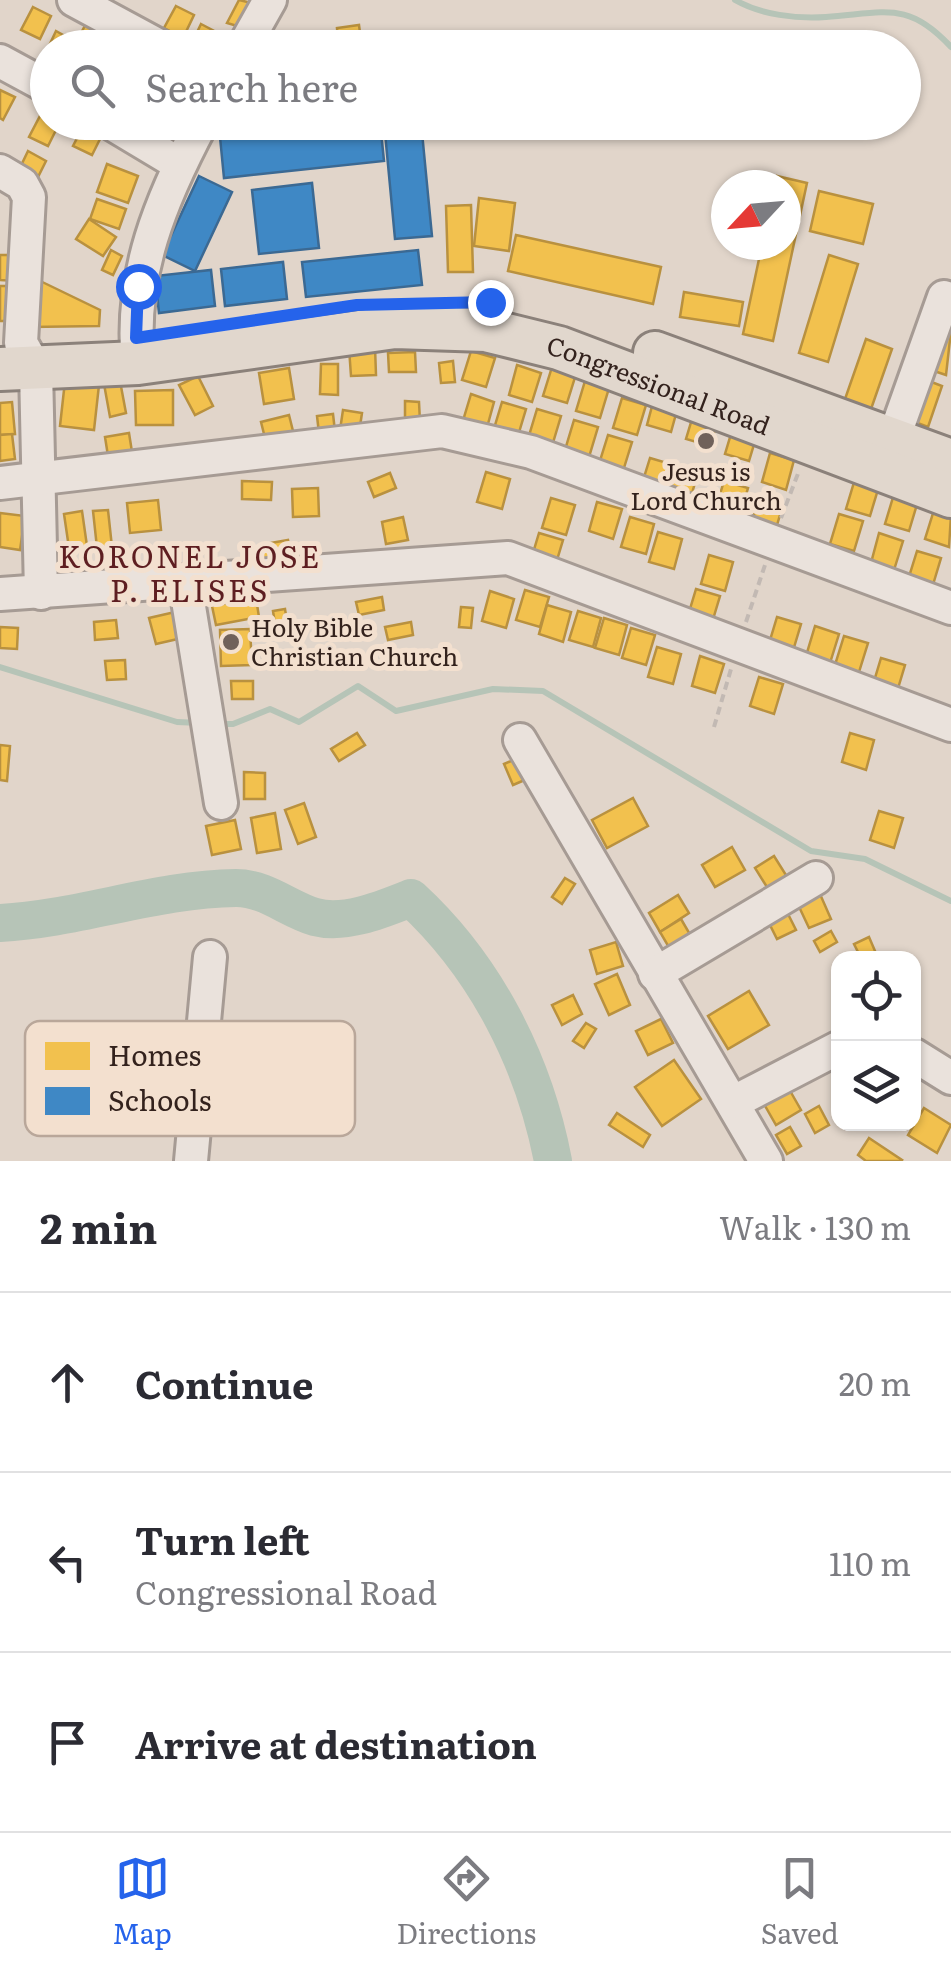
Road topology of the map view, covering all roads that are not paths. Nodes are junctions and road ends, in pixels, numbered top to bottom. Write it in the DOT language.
graph roads {
  1 [pos="74,0"];
  2 [pos="270,0"];
  3 [pos="130,30"];
  4 [pos="253,30"];
  5 [pos="0,61"];
  6 [pos="30,77"];
  7 [pos="139,140"];
  8 [pos="192,140"];
  9 [pos="179,164"];
  10 [pos="0,172"];
  11 [pos="944,297"];
  12 [pos="137,350"];
  13 [pos="14,356"];
  14 [pos="893,440"];
  15 [pos="951,461"];
  16 [pos="37,481"];
  17 [pos="0,484"];
  18 [pos="951,496"];
  19 [pos="185,582"];
  20 [pos="41,593"];
  21 [pos="0,594"];
  22 [pos="951,608"];
  23 [pos="951,725"];
  24 [pos="520,740"];
  25 [pos="221,803"];
  26 [pos="816,878"];
  27 [pos="210,958"];
  28 [pos="655,974"];
  29 [pos="204,1021"];
  30 [pos="831,1052"];
  31 [pos="921,1059"];
  32 [pos="951,1078"];
  33 [pos="734,1102"];
  34 [pos="193,1136"];
  35 [pos="191,1161"];
  36 [pos="766,1161"];
  1 -- 3 [label="street"];
  2 -- 4 [label="street"];
  5 -- 6 [label="street"];
  7 -- 9 [label="street"];
  8 -- 9 [label="street"];
  9 -- 12 [label="street"];
  10 -- 13 [label="street"];
  11 -- 14 [label="street"];
  12 -- 13 [label="main road, Congressional Road"];
  12 -- 14 [label="main road, Congressional Road"];
  12 -- 18 [label="main road, Congressional Road"];
  13 -- 16 [label="street"];
  14 -- 15 [label="main road, Congressional Road"];
  16 -- 17 [label="street"];
  16 -- 20 [label="street"];
  16 -- 22 [label="street"];
  19 -- 20 [label="street"];
  19 -- 23 [label="street"];
  19 -- 25 [label="street"];
  20 -- 21 [label="street"];
  24 -- 28 [label="street"];
  26 -- 28 [label="street"];
  27 -- 29 [label="street"];
  28 -- 33 [label="street"];
  30 -- 33 [label="street"];
  31 -- 32 [label="street"];
  33 -- 36 [label="street"];
  34 -- 35 [label="street"];
}
